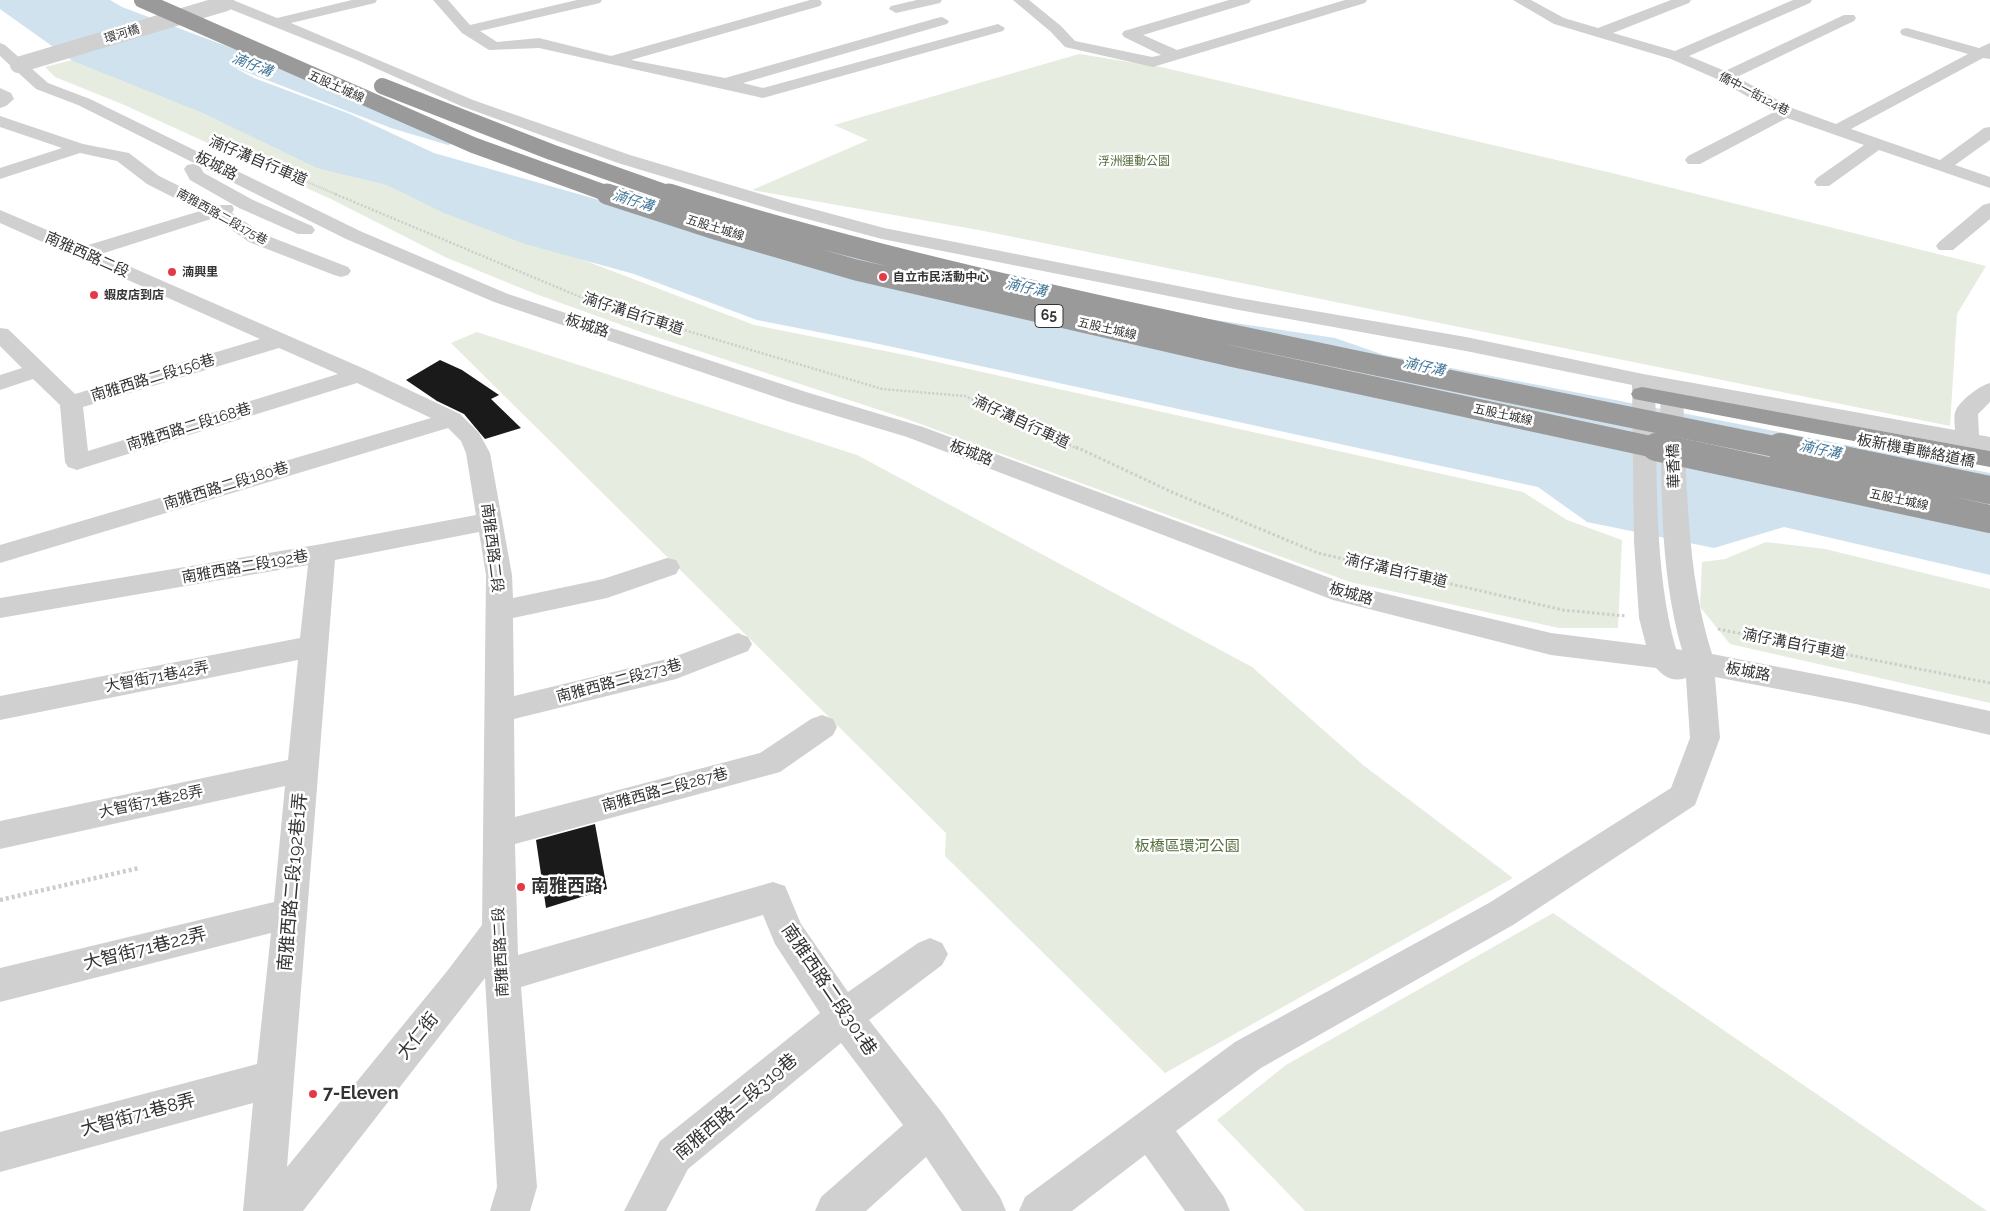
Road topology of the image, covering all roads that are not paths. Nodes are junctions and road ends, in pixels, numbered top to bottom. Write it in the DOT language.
graph roads {
  1 [pos="142,0"];
  2 [pos="182,0"];
  3 [pos="370,0"];
  4 [pos="440,0"];
  5 [pos="595,0"];
  6 [pos="935,0"];
  7 [pos="1244,0"];
  8 [pos="1315,0"];
  9 [pos="1360,0"];
  10 [pos="1520,0"];
  11 [pos="1684,0"];
  12 [pos="1805,0"];
  13 [pos="223,1"];
  14 [pos="815,3"];
  15 [pos="1025,3"];
  16 [pos="1335,8"];
  17 [pos="896,10"];
  18 [pos="1003,18"];
  19 [pos="1356,18"];
  20 [pos="1850,18"];
  21 [pos="972,20"];
  22 [pos="942,21"];
  23 [pos="277,22"];
  24 [pos="467,30"];
  25 [pos="1907,32"];
  26 [pos="1599,33"];
  27 [pos="0,48"];
  28 [pos="1987,52"];
  29 [pos="1177,56"];
  30 [pos="1676,56"];
  31 [pos="610,60"];
  32 [pos="18,65"];
  33 [pos="1725,77"];
  34 [pos="725,83"];
  35 [pos="0,93"];
  36 [pos="0,103"];
  37 [pos="1786,112"];
  38 [pos="0,121"];
  39 [pos="1837,130"];
  40 [pos="1990,132"];
  41 [pos="1876,144"];
  42 [pos="79,148"];
  43 [pos="185,151"];
  44 [pos="1694,160"];
  45 [pos="1941,167"];
  46 [pos="0,174"];
  47 [pos="1822,182"];
  48 [pos="1990,183"];
  49 [pos="246,204"];
  50 [pos="1990,209"];
  51 [pos="216,211"];
  52 [pos="0,216"];
  53 [pos="354,235"];
  54 [pos="1946,246"];
  55 [pos="83,253"];
  56 [pos="341,271"];
  57 [pos="0,334"];
  58 [pos="281,340"];
  59 [pos="36,370"];
  60 [pos="359,375"];
  61 [pos="0,383"];
  62 [pos="1990,390"];
  63 [pos="1643,391"];
  64 [pos="1677,398"];
  65 [pos="71,403"];
  66 [pos="452,419"];
  67 [pos="1979,442"];
  68 [pos="1990,459"];
  69 [pos="1990,466"];
  70 [pos="1990,490"];
  71 [pos="1990,519"];
  72 [pos="490,521"];
  73 [pos="322,553"];
  74 [pos="0,554"];
  75 [pos="667,567"];
  76 [pos="0,608"];
  77 [pos="499,611"];
  78 [pos="738,644"];
  79 [pos="314,646"];
  80 [pos="1664,658"];
  81 [pos="1700,663"];
  82 [pos="1701,698"];
  83 [pos="0,708"];
  84 [pos="498,711"];
  85 [pos="1990,723"];
  86 [pos="822,727"];
  87 [pos="303,769"];
  88 [pos="0,835"];
  89 [pos="499,835"];
  90 [pos="290,913"];
  91 [pos="499,930"];
  92 [pos="930,954"];
  93 [pos="502,976"];
  94 [pos="0,985"];
  95 [pos="844,1017"];
  96 [pos="275,1078"];
  97 [pos="1149,1127"];
  98 [pos="929,1128"];
  99 [pos="0,1152"];
  100 [pos="843,1208"];
  101 [pos="263,1211"];
  102 [pos="277,1211"];
  103 [pos="510,1211"];
  104 [pos="644,1211"];
  105 [pos="986,1211"];
  106 [pos="1039,1211"];
  107 [pos="1210,1211"];
  1 -- 71 [label="highway, 五股土城線 / 65, bridge"];
  2 -- 70 [label="highway, 五股土城線 / 65, bridge"];
  3 -- 23 [label="street"];
  4 -- 24 [label="street"];
  5 -- 24 [label="street"];
  6 -- 17 [label="street"];
  7 -- 29 [label="street"];
  8 -- 16 [label="street"];
  9 -- 16 [label="street"];
  10 -- 26 [label="street, 僑中一街124巷"];
  11 -- 26 [label="street"];
  12 -- 30 [label="street"];
  13 -- 23 [label="street"];
  13 -- 32 [label="street, 環河橋, bridge"];
  14 -- 31 [label="street"];
  15 -- 18 [label="street"];
  15 -- 29 [label="street"];
  16 -- 19 [label="street"];
  16 -- 29 [label="street"];
  18 -- 21 [label="street"];
  18 -- 34 [label="street"];
  20 -- 33 [label="street"];
  22 -- 34 [label="street"];
  23 -- 63 [label="street"];
  24 -- 31 [label="street"];
  25 -- 28 [label="street"];
  26 -- 30 [label="street, 僑中一街124巷"];
  27 -- 32 [label="street, 板城路"];
  28 -- 39 [label="street"];
  30 -- 33 [label="street, 僑中一街124巷"];
  31 -- 34 [label="street"];
  32 -- 43 [label="street, 板城路"];
  33 -- 37 [label="street, 僑中一街124巷"];
  35 -- 36 [label="street"];
  37 -- 39 [label="street, 僑中一街124巷"];
  37 -- 44 [label="street"];
  38 -- 42 [label="street, 南雅西路二段175巷"];
  39 -- 41 [label="street, 僑中一街124巷"];
  40 -- 45 [label="street"];
  41 -- 45 [label="street, 僑中一街124巷"];
  41 -- 47 [label="street"];
  42 -- 46 [label="street"];
  42 -- 51 [label="street, 南雅西路二段175巷"];
  43 -- 49 [label="street"];
  43 -- 53 [label="street, 板城路"];
  45 -- 48 [label="street, 僑中一街124巷"];
  49 -- 51 [label="street"];
  49 -- 53 [label="street"];
  50 -- 54 [label="street"];
  51 -- 55 [label="street"];
  51 -- 56 [label="street, 南雅西路二段175巷"];
  52 -- 55 [label="street, 南雅西路二段"];
  53 -- 80 [label="street, 板城路"];
  55 -- 58 [label="street, 南雅西路二段"];
  57 -- 59 [label="street, 南雅西路二段156巷"];
  58 -- 60 [label="street, 南雅西路二段"];
  58 -- 65 [label="street, 南雅西路二段156巷"];
  59 -- 61 [label="street"];
  59 -- 65 [label="street, 南雅西路二段156巷"];
  60 -- 65 [label="street, 南雅西路二段168巷"];
  60 -- 66 [label="street, 南雅西路二段"];
  62 -- 67 [label="street"];
  63 -- 64 [label="highway"];
  63 -- 80 [label="street, 華香橋, bridge"];
  64 -- 67 [label="street"];
  64 -- 68 [label="highway"];
  64 -- 69 [label="street, 板新機車聯絡道橋"];
  64 -- 81 [label="street, 華香橋, bridge"];
  66 -- 72 [label="street, 南雅西路二段"];
  66 -- 74 [label="street, 南雅西路二段180巷"];
  72 -- 73 [label="street, 南雅西路二段192巷"];
  72 -- 77 [label="street, 南雅西路二段"];
  73 -- 76 [label="street, 南雅西路二段192巷"];
  73 -- 79 [label="street, 南雅西路二段192巷1弄"];
  75 -- 77 [label="street"];
  77 -- 84 [label="street, 南雅西路二段"];
  78 -- 84 [label="street, 南雅西路二段273巷"];
  79 -- 83 [label="street, 大智街71巷42弄"];
  79 -- 87 [label="street, 南雅西路二段192巷1弄"];
  80 -- 81 [label="street, 板城路"];
  80 -- 82 [label="street"];
  81 -- 82 [label="street, 華香橋"];
  81 -- 85 [label="street, 板城路"];
  82 -- 97 [label="street, 華香橋"];
  84 -- 89 [label="street, 南雅西路二段"];
  86 -- 89 [label="street, 南雅西路二段287巷"];
  87 -- 88 [label="street, 大智街71巷28弄"];
  87 -- 90 [label="street, 南雅西路二段192巷1弄"];
  89 -- 91 [label="street, 南雅西路二段"];
  90 -- 94 [label="street, 大智街71巷22弄"];
  90 -- 96 [label="street, 南雅西路二段192巷1弄"];
  91 -- 93 [label="street, 南雅西路二段"];
  91 -- 102 [label="street, 大仁街"];
  92 -- 95 [label="street, 南雅西路二段319巷"];
  93 -- 95 [label="street, 南雅西路二段301巷"];
  93 -- 103 [label="street, 南雅西路二段"];
  95 -- 98 [label="street, 南雅西路二段301巷"];
  95 -- 104 [label="street, 南雅西路二段319巷"];
  96 -- 99 [label="street, 大智街71巷8弄"];
  96 -- 101 [label="street, 南雅西路二段192巷1弄"];
  97 -- 106 [label="street, 華香橋"];
  97 -- 107 [label="street"];
  98 -- 100 [label="street"];
  98 -- 105 [label="street, 南雅西路二段301巷"];
}
